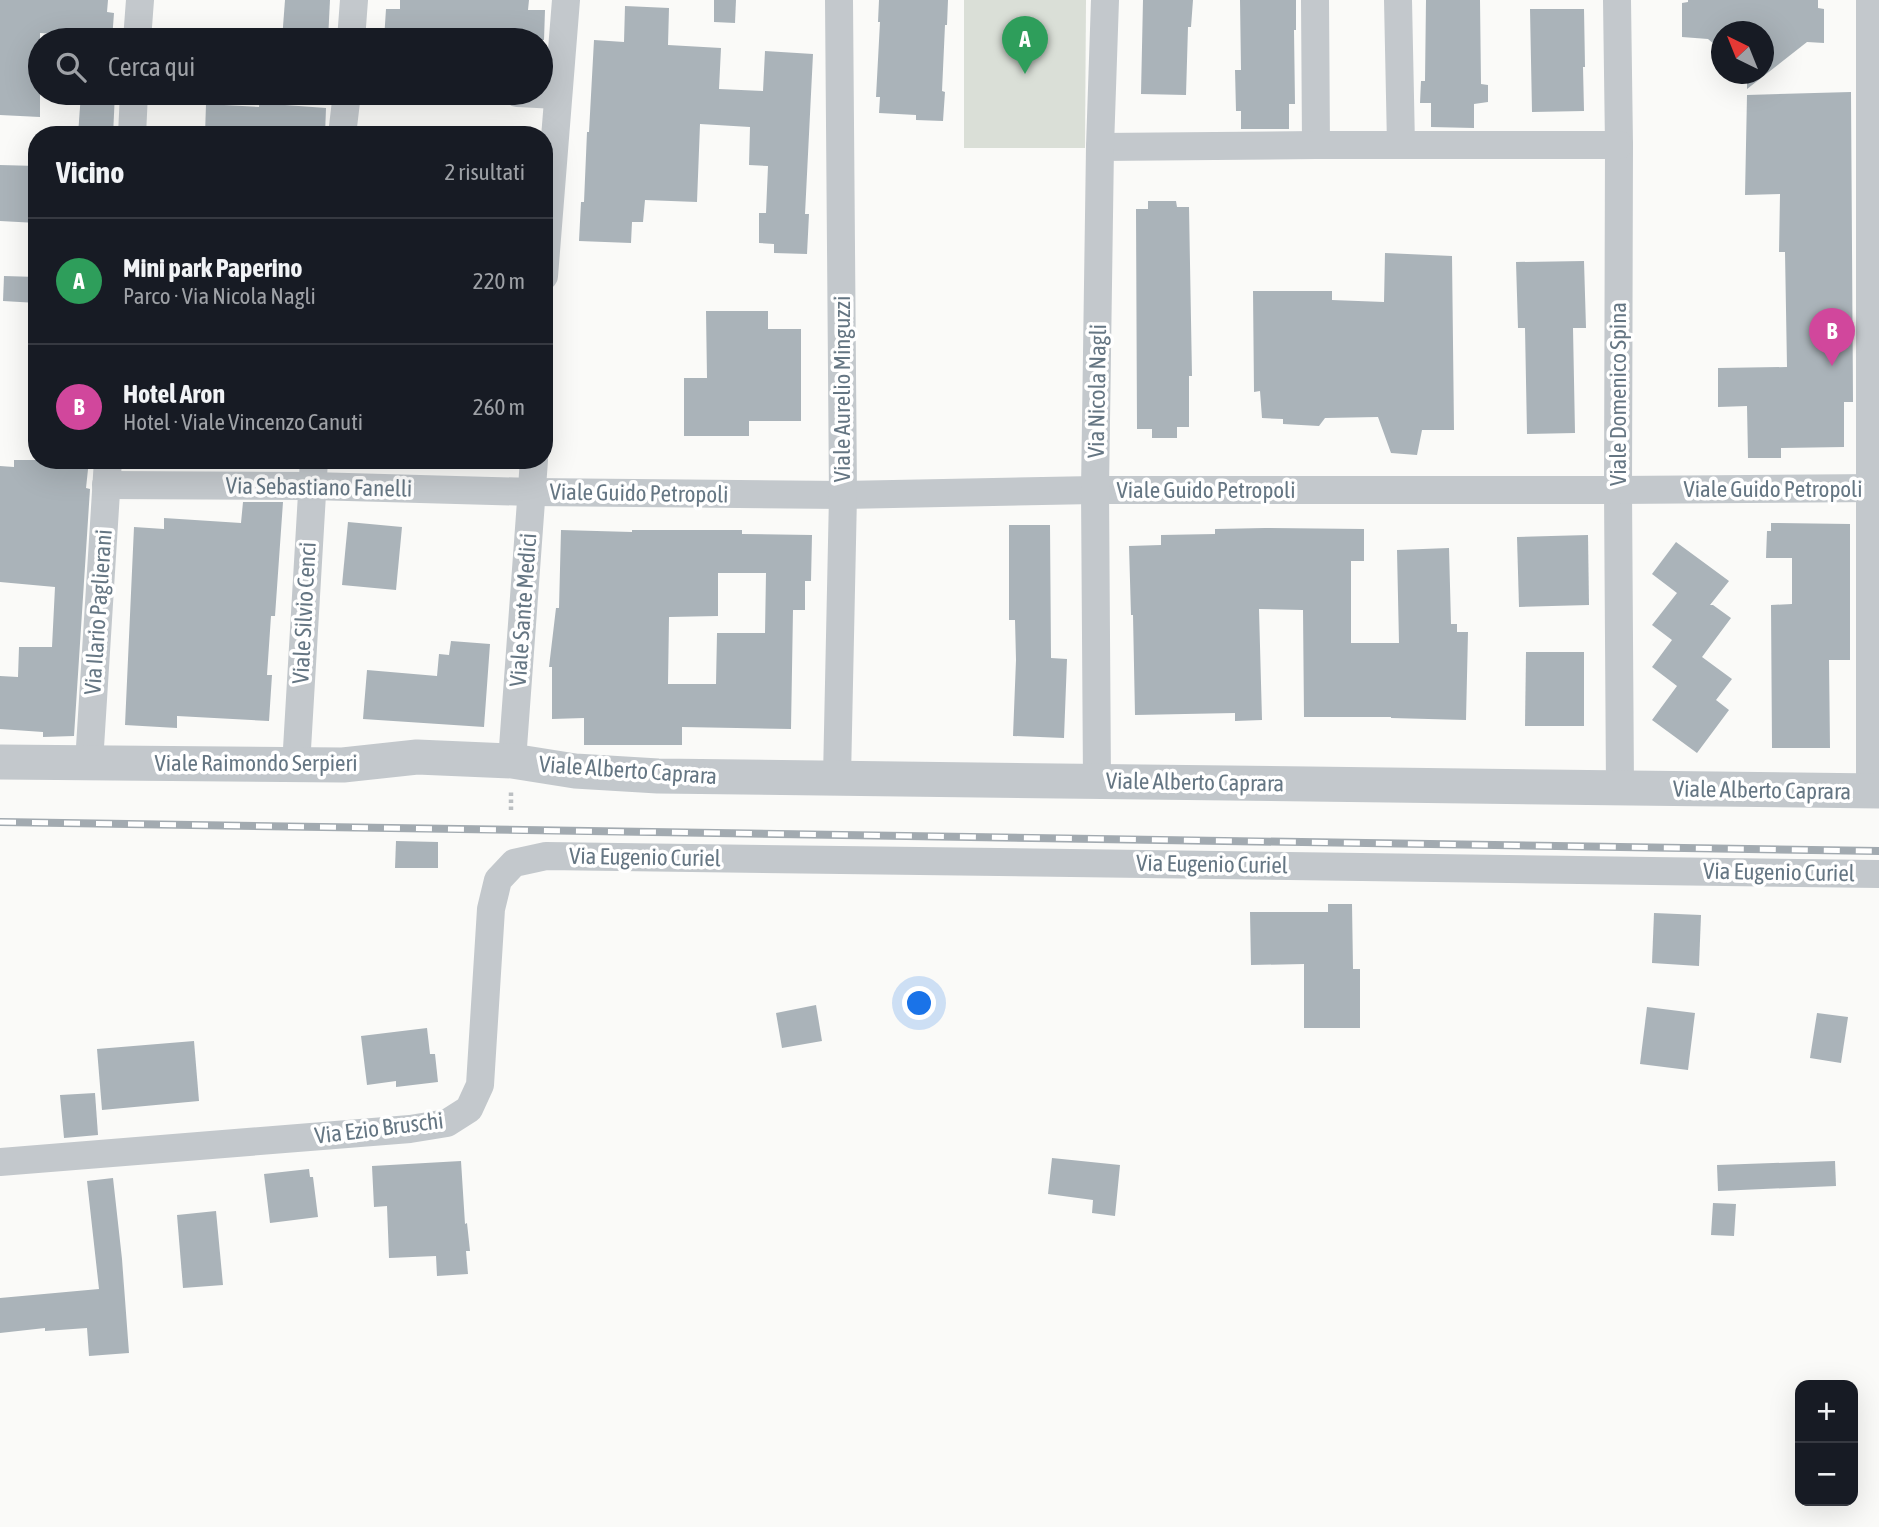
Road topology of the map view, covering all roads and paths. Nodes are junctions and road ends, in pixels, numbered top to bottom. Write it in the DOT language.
graph roads {
  1 [pos="140,0"];
  2 [pos="354,0"];
  3 [pos="566,0"];
  4 [pos="839,0"];
  5 [pos="1105,0"];
  6 [pos="1315,0"];
  7 [pos="1398,0"];
  8 [pos="1617,0"];
  9 [pos="1870,0"];
  10 [pos="139,28"];
  11 [pos="352,28"];
  12 [pos="553,95"];
  13 [pos="558,95"];
  14 [pos="133,105"];
  15 [pos="345,105"];
  16 [pos="132,126"];
  17 [pos="343,126"];
  18 [pos="1316,145"];
  19 [pos="1401,145"];
  20 [pos="1619,145"];
  21 [pos="1100,148"];
  22 [pos="553,160"];
  23 [pos="533,469"];
  24 [pos="107,473"];
  25 [pos="313,473"];
  26 [pos="1875,488"];
  27 [pos="1096,490"];
  28 [pos="1618,490"];
  29 [pos="532,492"];
  30 [pos="843,495"];
  31 [pos="512,761"];
  32 [pos="0,762"];
  33 [pos="89,763"];
  34 [pos="296,766"];
  35 [pos="837,778"];
  36 [pos="1097,781"];
  37 [pos="1620,788"];
  38 [pos="1874,791"];
  39 [pos="545,856"];
  40 [pos="1879,874"];
  41 [pos="0,1162"];
  1 -- 10 [label="street"];
  2 -- 11 [label="street"];
  3 -- 13 [label="street"];
  4 -- 30 [label="street, Viale Aurelio Minguzzi"];
  5 -- 21 [label="street, Via Nicola Nagli"];
  6 -- 18 [label="street"];
  7 -- 19 [label="street"];
  8 -- 20 [label="street, Viale Domenico Spina"];
  9 -- 26 [label="street"];
  12 -- 13 [label="street"];
  13 -- 22 [label="street"];
  14 -- 16 [label="street"];
  15 -- 17 [label="street"];
  18 -- 19 [label="street"];
  18 -- 21 [label="street"];
  19 -- 20 [label="street"];
  20 -- 28 [label="street, Viale Domenico Spina"];
  21 -- 27 [label="street, Via Nicola Nagli"];
  23 -- 29 [label="street, Viale Sante Medici"];
  24 -- 25 [label="street, Via Sebastiano Fanelli"];
  24 -- 33 [label="street, Via Ilario Paglierani"];
  25 -- 29 [label="street, Via Sebastiano Fanelli"];
  25 -- 34 [label="street, Viale Silvio Cenci"];
  26 -- 28 [label="street, Viale Guido Petropoli"];
  26 -- 38 [label="street"];
  27 -- 28 [label="street, Viale Guido Petropoli"];
  27 -- 30 [label="street, Viale Guido Petropoli"];
  27 -- 36 [label="street, Via Nicola Nagli"];
  28 -- 37 [label="street, Viale Domenico Spina"];
  29 -- 30 [label="street, Viale Guido Petropoli"];
  29 -- 31 [label="street, Viale Sante Medici"];
  30 -- 35 [label="street, Viale Aurelio Minguzzi"];
  31 -- 34 [label="street, Viale Raimondo Serpieri"];
  31 -- 35 [label="street, Viale Alberto Caprara"];
  32 -- 33 [label="street, Viale Raimondo Serpieri"];
  33 -- 34 [label="street, Viale Raimondo Serpieri"];
  35 -- 36 [label="street, Viale Alberto Caprara"];
  36 -- 37 [label="street, Viale Alberto Caprara"];
  37 -- 38 [label="street, Viale Alberto Caprara"];
  39 -- 40 [label="street, Via Eugenio Curiel"];
  39 -- 41 [label="street, Via Ezio Bruschi"];
}
